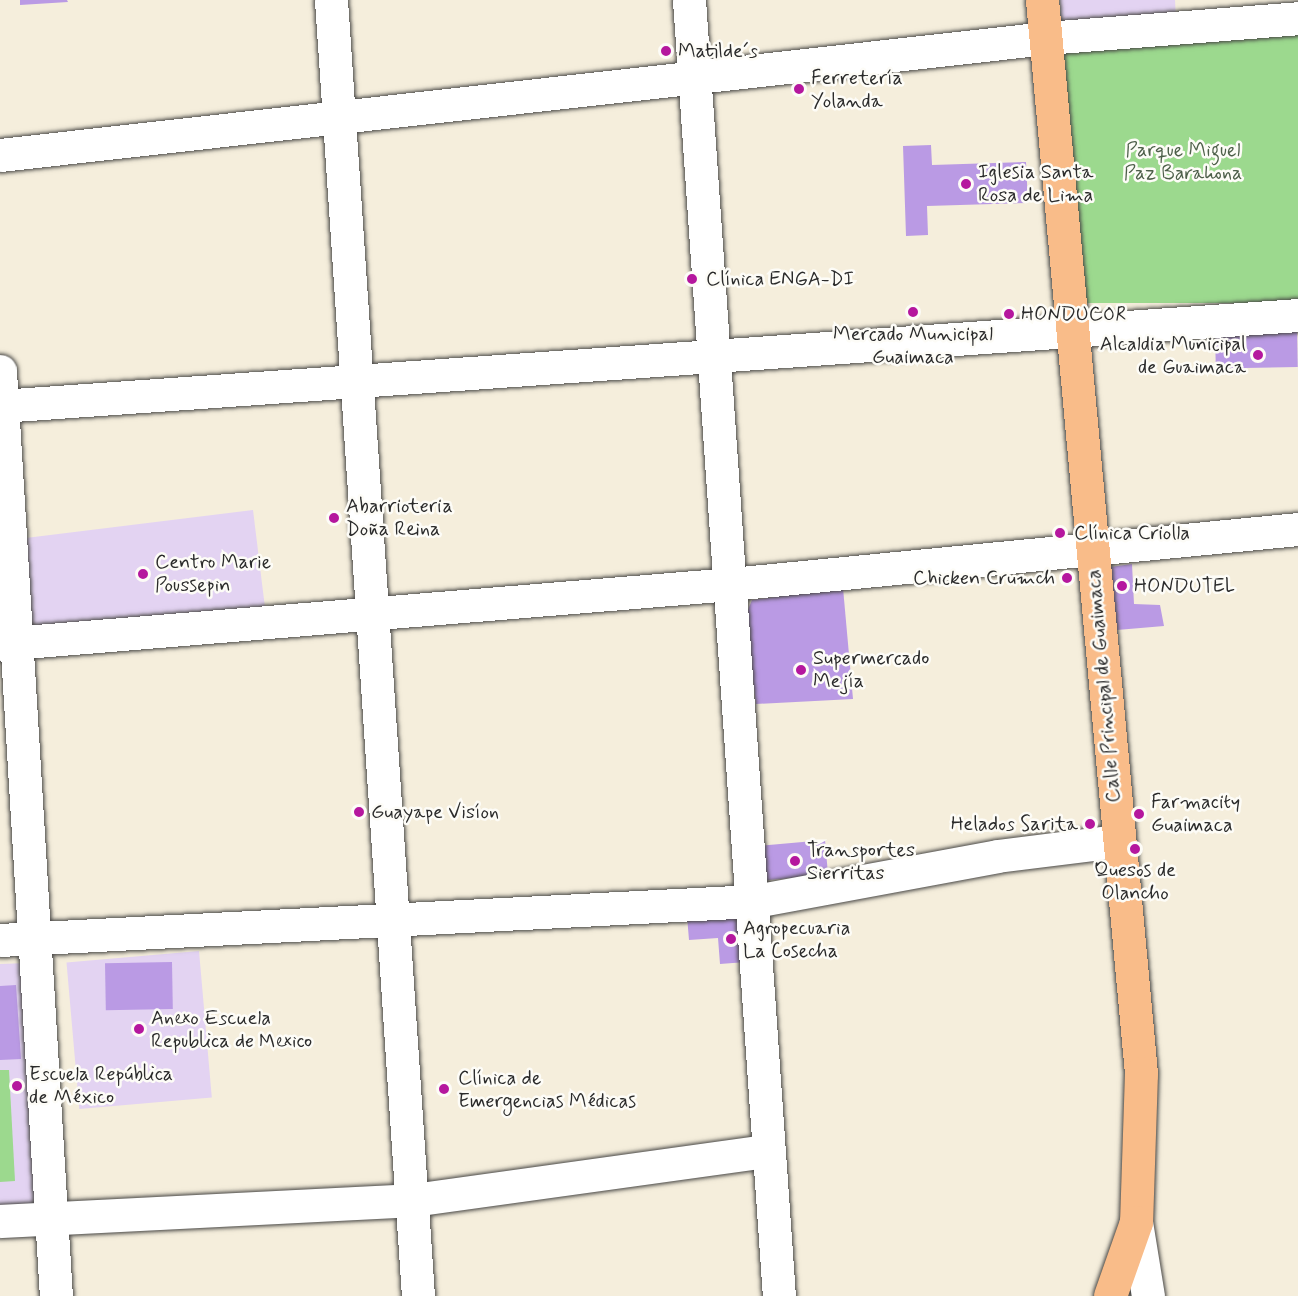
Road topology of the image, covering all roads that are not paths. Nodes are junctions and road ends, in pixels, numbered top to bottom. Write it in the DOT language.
graph roads {
  1 [pos="331,0"];
  2 [pos="689,0"];
  3 [pos="1042,0"];
  4 [pos="1298,18"];
  5 [pos="1046,38"];
  6 [pos="697,76"];
  7 [pos="341,119"];
  8 [pos="0,155"];
  9 [pos="1298,315"];
  10 [pos="1072,328"];
  11 [pos="712,353"];
  12 [pos="0,371"];
  13 [pos="356,377"];
  14 [pos="2,405"];
  15 [pos="1298,529"];
  16 [pos="1092,549"];
  17 [pos="731,584"];
  18 [pos="371,613"];
  19 [pos="9,644"];
  20 [pos="1118,841"];
  21 [pos="756,901"];
  22 [pos="393,921"];
  23 [pos="37,938"];
  24 [pos="0,940"];
  25 [pos="767,1151"];
  26 [pos="413,1200"];
  27 [pos="52,1219"];
  28 [pos="0,1221"];
  29 [pos="1137,1222"];
  30 [pos="56,1296"];
  31 [pos="418,1296"];
  32 [pos="779,1296"];
  33 [pos="1110,1296"];
  34 [pos="1148,1296"];
  1 -- 7 [label="street"];
  2 -- 6 [label="street"];
  3 -- 5 [label="main road, Calle Principal de Guaimaca"];
  4 -- 5 [label="street"];
  5 -- 6 [label="street"];
  5 -- 10 [label="main road, Calle Principal de Guaimaca"];
  6 -- 7 [label="street"];
  6 -- 11 [label="street"];
  7 -- 8 [label="street"];
  7 -- 13 [label="street"];
  9 -- 10 [label="street"];
  10 -- 11 [label="street"];
  10 -- 16 [label="main road, Calle Principal de Guaimaca"];
  11 -- 13 [label="street"];
  11 -- 17 [label="street"];
  12 -- 14 [label="street"];
  13 -- 14 [label="street"];
  13 -- 18 [label="street"];
  14 -- 19 [label="street"];
  15 -- 16 [label="street"];
  16 -- 17 [label="street"];
  16 -- 20 [label="main road, Calle Principal de Guaimaca"];
  17 -- 18 [label="street"];
  17 -- 21 [label="street"];
  18 -- 19 [label="street"];
  18 -- 22 [label="street"];
  19 -- 23 [label="street"];
  20 -- 21 [label="street"];
  20 -- 29 [label="main road, Calle Principal de Guaimaca"];
  21 -- 22 [label="street"];
  21 -- 25 [label="street"];
  22 -- 23 [label="street"];
  22 -- 26 [label="street"];
  23 -- 24 [label="street"];
  23 -- 27 [label="street"];
  25 -- 26 [label="street"];
  25 -- 32 [label="street"];
  26 -- 27 [label="street"];
  26 -- 31 [label="street"];
  27 -- 28 [label="street"];
  27 -- 30 [label="street"];
  29 -- 33 [label="main road, Calle Principal de Guaimaca"];
  29 -- 34 [label="street"];
}
